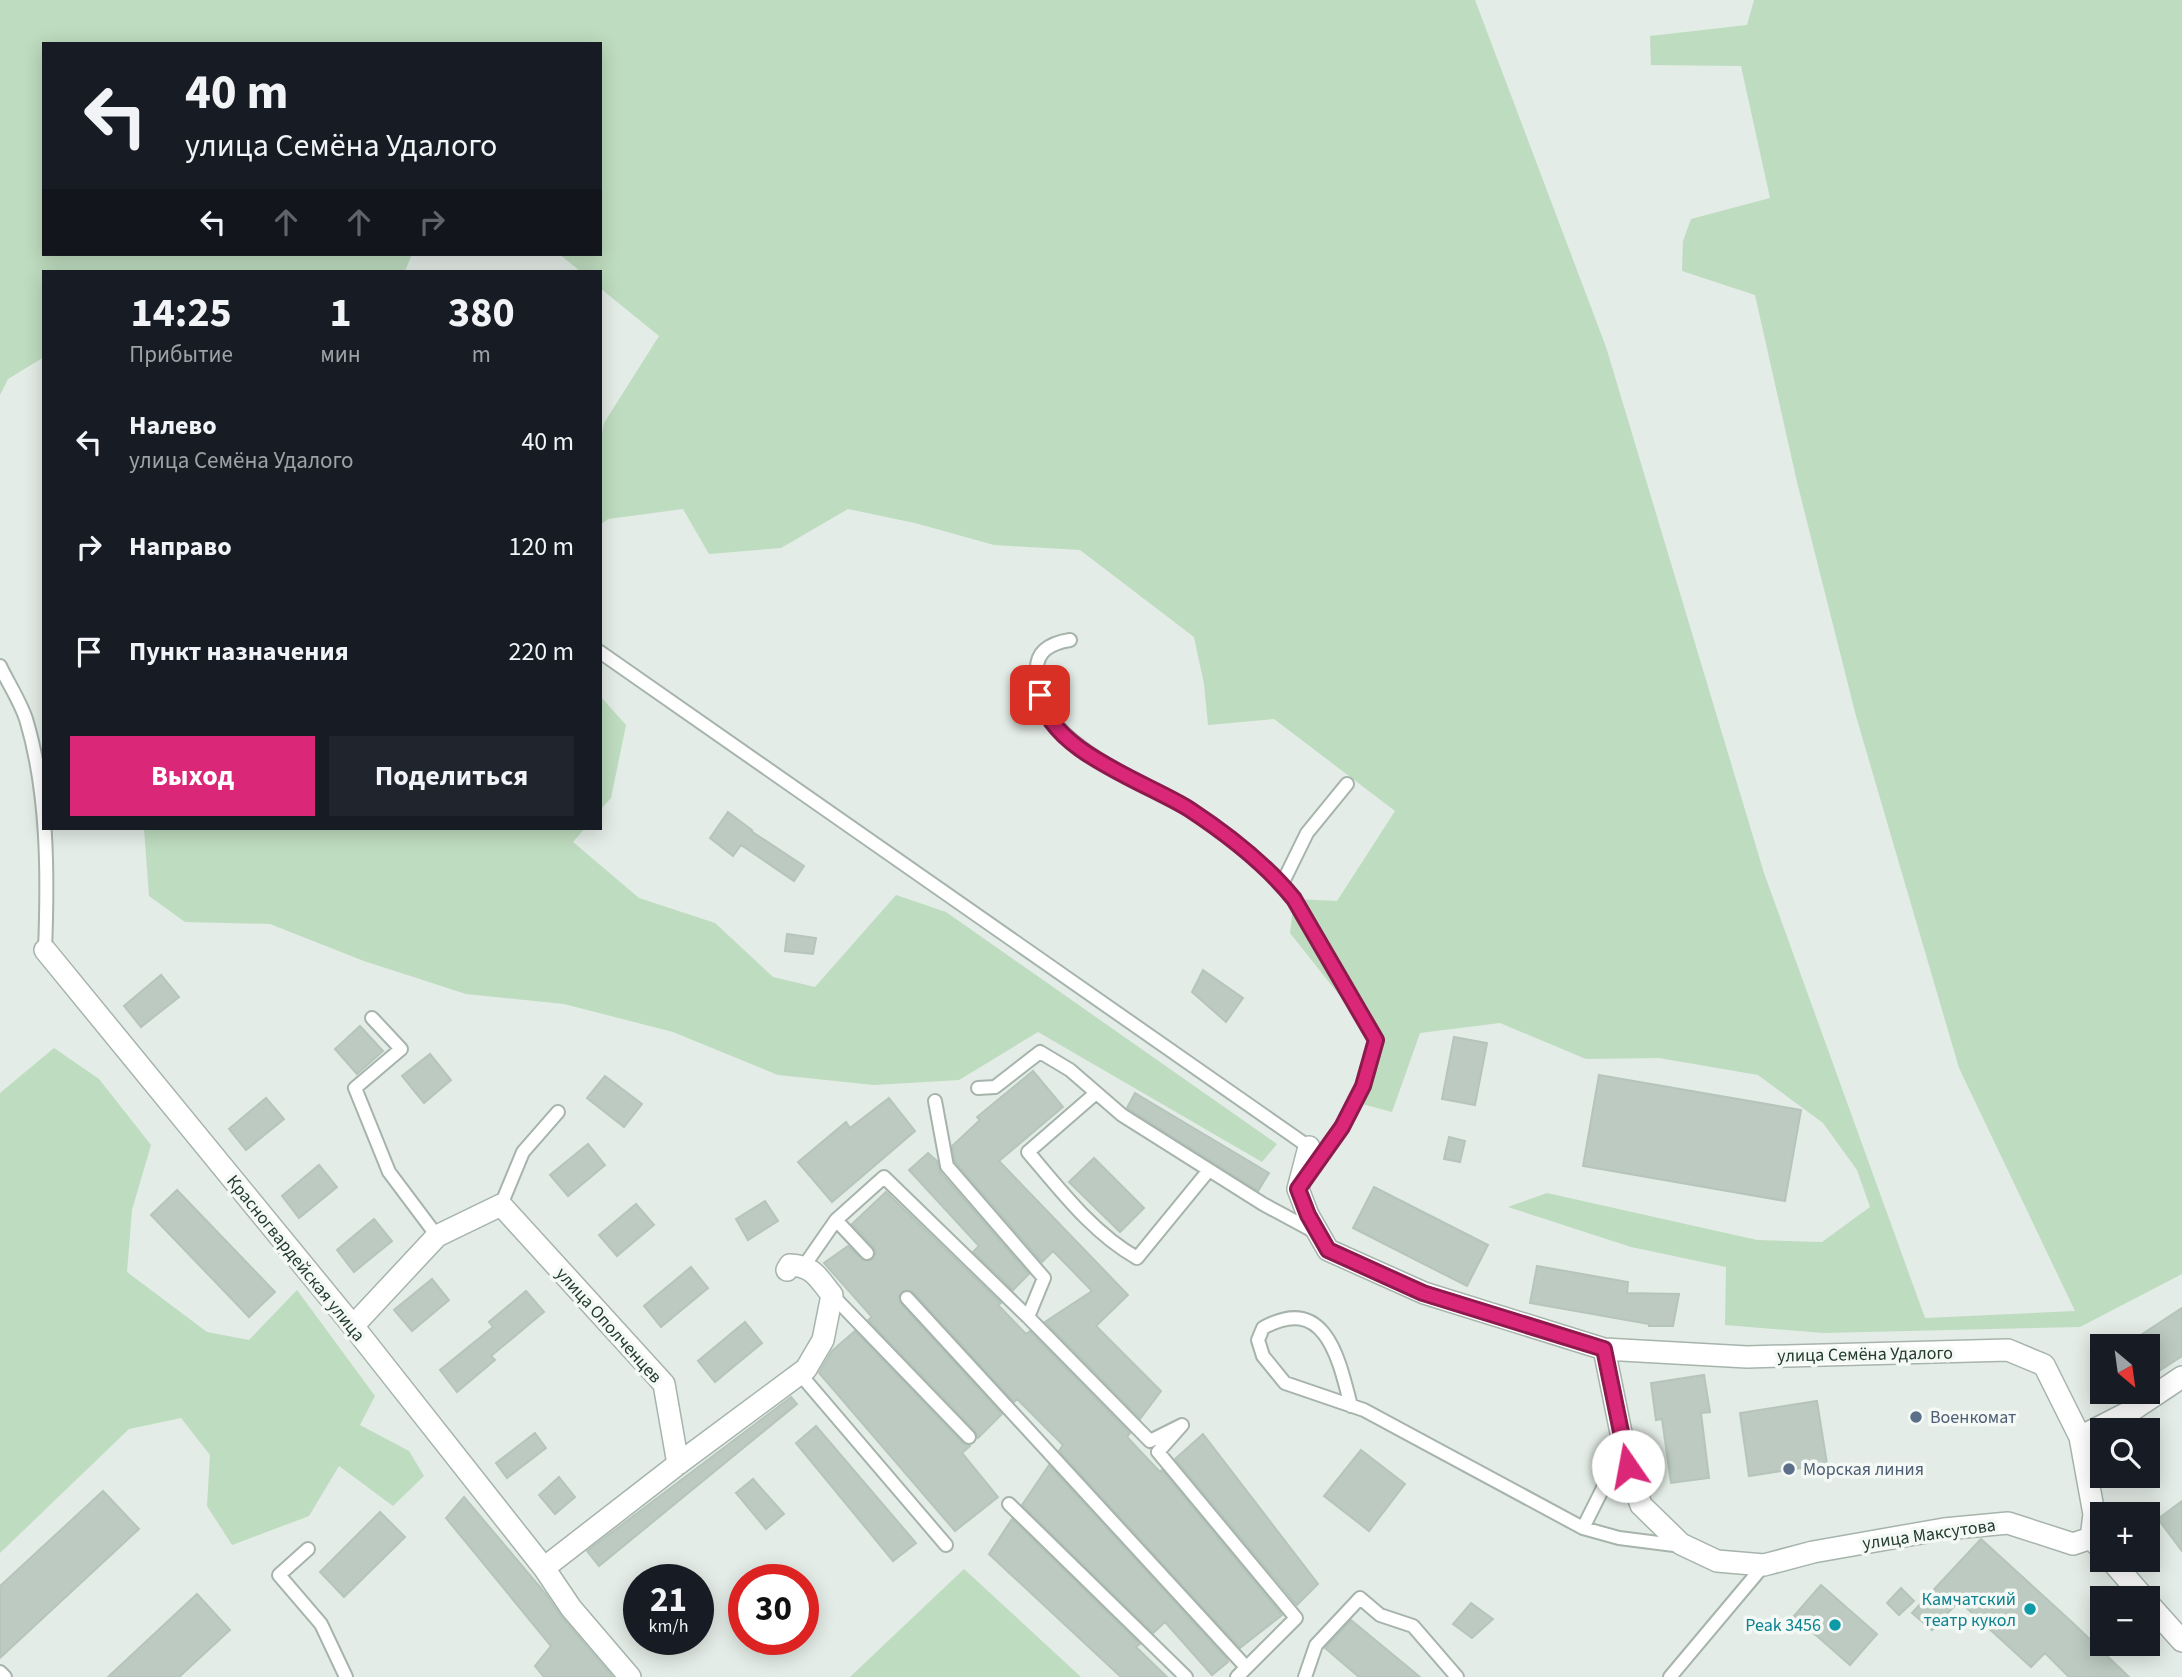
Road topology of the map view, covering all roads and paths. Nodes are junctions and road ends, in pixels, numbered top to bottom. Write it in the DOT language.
graph roads {
  1 [pos="1070,640"];
  2 [pos="602,653"];
  3 [pos="0,666"];
  4 [pos="1347,784"];
  5 [pos="42,809"];
  6 [pos="43,830"];
  7 [pos="1282,884"];
  8 [pos="45,950"];
  9 [pos="372,1018"];
  10 [pos="978,1088"];
  11 [pos="1096,1093"];
  12 [pos="935,1101"];
  13 [pos="558,1112"];
  14 [pos="1308,1147"];
  15 [pos="1209,1170"];
  16 [pos="1298,1189"];
  17 [pos="501,1205"];
  18 [pos="836,1220"];
  19 [pos="1319,1234"];
  20 [pos="438,1236"];
  21 [pos="867,1253"];
  22 [pos="796,1268"];
  23 [pos="832,1295"];
  24 [pos="907,1298"];
  25 [pos="1028,1317"];
  26 [pos="353,1326"];
  27 [pos="1604,1349"];
  28 [pos="800,1374"];
  29 [pos="2182,1377"];
  30 [pos="1351,1406"];
  31 [pos="969,1437"];
  32 [pos="2080,1437"];
  33 [pos="1624,1447"];
  34 [pos="678,1464"];
  35 [pos="2092,1502"];
  36 [pos="1009,1504"];
  37 [pos="1583,1528"];
  38 [pos="2090,1544"];
  39 [pos="946,1545"];
  40 [pos="1688,1547"];
  41 [pos="308,1549"];
  42 [pos="1764,1565"];
  43 [pos="544,1568"];
  44 [pos="2121,1572"];
  45 [pos="2134,1586"];
  46 [pos="2160,1617"];
  47 [pos="2182,1642"];
  48 [pos="0,1672"];
  49 [pos="1241,1672"];
  50 [pos="5,1677"];
  51 [pos="346,1677"];
  52 [pos="630,1677"];
  53 [pos="1186,1677"];
  54 [pos="1305,1677"];
  55 [pos="1457,1677"];
  56 [pos="1670,1677"];
  1 -- 7 [label="lane"];
  2 -- 14 [label="lane"];
  3 -- 5 [label="lane"];
  4 -- 7 [label="lane"];
  6 -- 8 [label="lane"];
  7 -- 16 [label="lane"];
  8 -- 26 [label="street, Красногвардейская улица"];
  9 -- 20 [label="lane"];
  10 -- 11 [label="lane"];
  11 -- 15 [label="lane"];
  11 -- 15 [label="lane"];
  12 -- 25 [label="lane"];
  13 -- 17 [label="lane"];
  14 -- 16 [label="street"];
  15 -- 19 [label="lane"];
  16 -- 19 [label="street, улица Семёна Удалого"];
  17 -- 20 [label="street"];
  17 -- 34 [label="street, улица Ополченцев"];
  18 -- 21 [label="lane"];
  18 -- 22 [label="lane"];
  18 -- 25 [label="lane"];
  19 -- 27 [label="street, улица Семёна Удалого"];
  20 -- 26 [label="street"];
  22 -- 23 [label="street"];
  23 -- 28 [label="street"];
  23 -- 31 [label="lane"];
  24 -- 49 [label="lane"];
  25 -- 49 [label="lane"];
  26 -- 43 [label="street, Красногвардейская улица"];
  27 -- 32 [label="street, улица Семёна Удалого"];
  27 -- 33 [label="street"];
  28 -- 34 [label="street"];
  28 -- 39 [label="lane"];
  29 -- 32 [label="street"];
  30 -- 30 [label="lane"];
  30 -- 37 [label="lane"];
  32 -- 35 [label="street, улица Максутова"];
  33 -- 37 [label="lane"];
  33 -- 40 [label="street"];
  34 -- 43 [label="street"];
  36 -- 53 [label="lane"];
  37 -- 40 [label="lane"];
  38 -- 42 [label="street, улица Максутова"];
  40 -- 42 [label="street"];
  41 -- 51 [label="lane"];
  42 -- 56 [label="lane"];
  43 -- 52 [label="street, Красногвардейская улица"];
  44 -- 45 [label="street"];
  46 -- 47 [label="street"];
  48 -- 50 [label="lane"];
  54 -- 55 [label="lane"];
}
